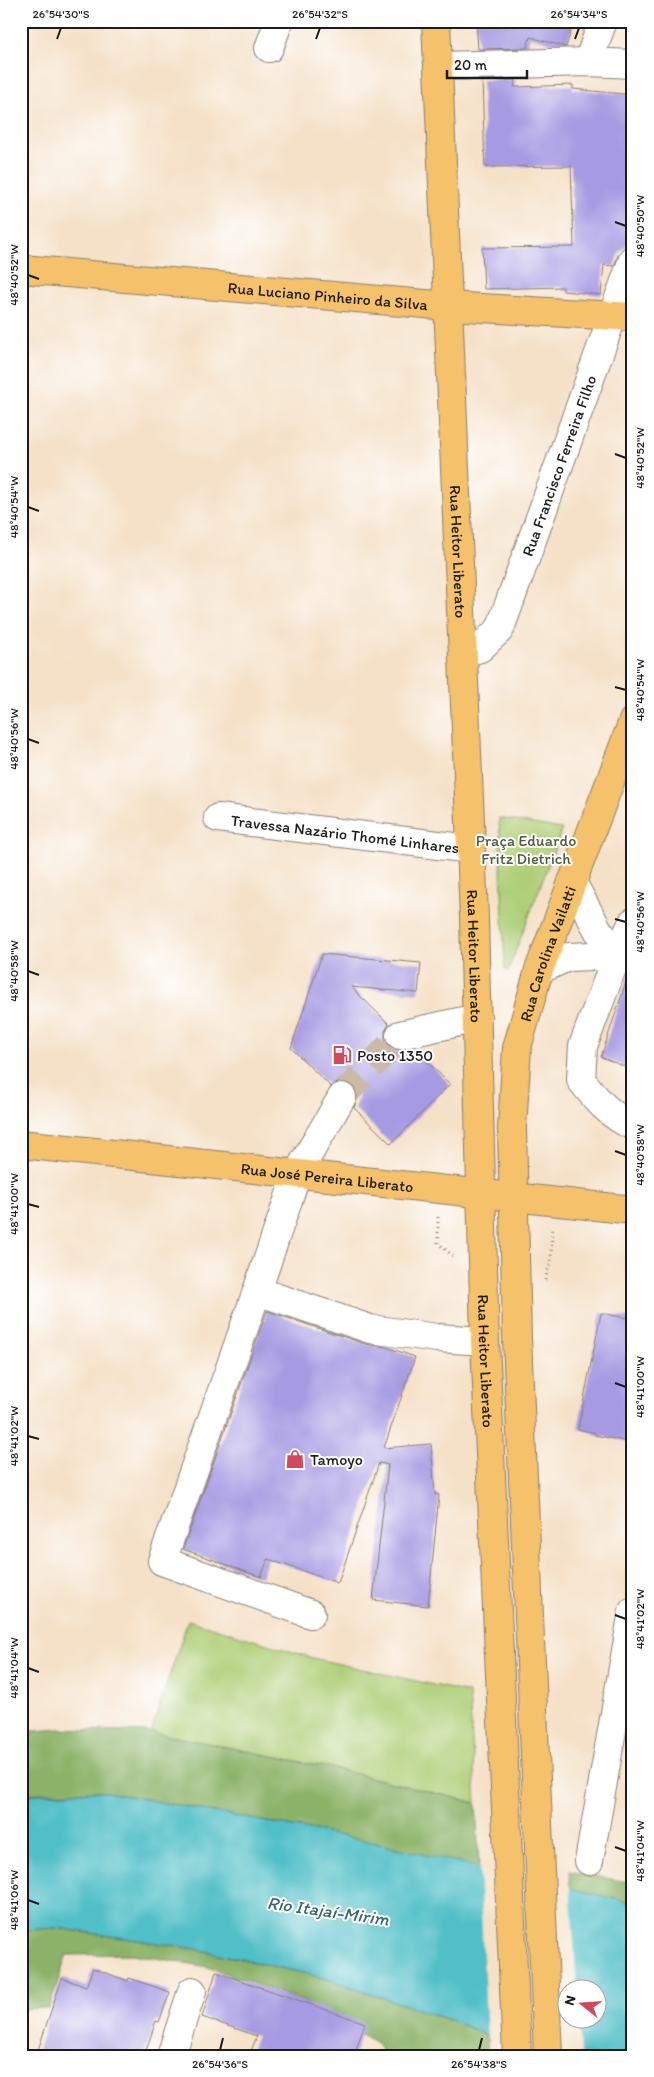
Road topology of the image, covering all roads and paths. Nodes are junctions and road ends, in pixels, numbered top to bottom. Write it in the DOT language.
graph roads {
  1 [pos="279,21"];
  2 [pos="436,21"];
  3 [pos="603,21"];
  4 [pos="269,48"];
  5 [pos="588,62"];
  6 [pos="633,64"];
  7 [pos="438,66"];
  8 [pos="633,259"];
  9 [pos="21,269"];
  10 [pos="448,306"];
  11 [pos="623,316"];
  12 [pos="463,653"];
  13 [pos="633,721"];
  14 [pos="218,818"];
  15 [pos="471,849"];
  16 [pos="572,882"];
  17 [pos="633,922"];
  18 [pos="625,958"];
  19 [pos="539,970"];
  20 [pos="478,1018"];
  21 [pos="400,1035"];
  22 [pos="342,1097"];
  23 [pos="633,1126"];
  24 [pos="21,1144"];
  25 [pos="297,1174"];
  26 [pos="439,1190"];
  27 [pos="480,1194"];
  28 [pos="514,1198"];
  29 [pos="633,1210"];
  30 [pos="458,1261"];
  31 [pos="256,1291"];
  32 [pos="485,1341"];
  33 [pos="633,1611"];
  34 [pos="311,1614"];
  35 [pos="589,1861"];
  36 [pos="192,1991"];
  37 [pos="171,2056"];
  38 [pos="517,2056"];
  39 [pos="548,2056"];
  1 -- 4 [label="street"];
  2 -- 7 [label="main road, Rua Heitor Liberato"];
  3 -- 5 [label="street"];
  5 -- 6 [label="street"];
  5 -- 7 [label="street"];
  7 -- 10 [label="main road, Rua Heitor Liberato"];
  8 -- 11 [label="street, Rua Francisco Ferreira Filho"];
  9 -- 10 [label="main road, Rua Luciano Pinheiro da Silva"];
  10 -- 11 [label="main road, Rua Luciano Pinheiro da Silva"];
  10 -- 12 [label="main road, Rua Heitor Liberato"];
  11 -- 12 [label="street, Rua Francisco Ferreira Filho"];
  12 -- 15 [label="main road, Rua Heitor Liberato"];
  13 -- 16 [label="main road, Rua Carolina Vailatti"];
  14 -- 15 [label="street, Travessa Nazário Thomé Linhares"];
  15 -- 20 [label="main road, Rua Heitor Liberato"];
  16 -- 18 [label="street"];
  16 -- 19 [label="main road, Rua Carolina Vailatti"];
  17 -- 18 [label="street"];
  18 -- 19 [label="street"];
  18 -- 23 [label="street"];
  19 -- 28 [label="main road, Rua Carolina Vailatti"];
  20 -- 21 [label="street"];
  20 -- 27 [label="main road, Rua Heitor Liberato"];
  22 -- 25 [label="street"];
  24 -- 25 [label="main road, Rua José Pereira Liberato"];
  25 -- 26 [label="main road, Rua José Pereira Liberato"];
  25 -- 31 [label="street"];
  26 -- 27 [label="main road, Rua José Pereira Liberato"];
  26 -- 30 [label="path"];
  27 -- 28 [label="main road, Rua José Pereira Liberato"];
  27 -- 32 [label="main road, Rua Heitor Liberato"];
  28 -- 29 [label="main road, Rua José Pereira Liberato"];
  28 -- 39 [label="main road, Rua Heitor Liberato"];
  31 -- 32 [label="street"];
  31 -- 34 [label="street"];
  32 -- 38 [label="main road, Rua Heitor Liberato"];
  33 -- 35 [label="street"];
  36 -- 37 [label="street"];
}
